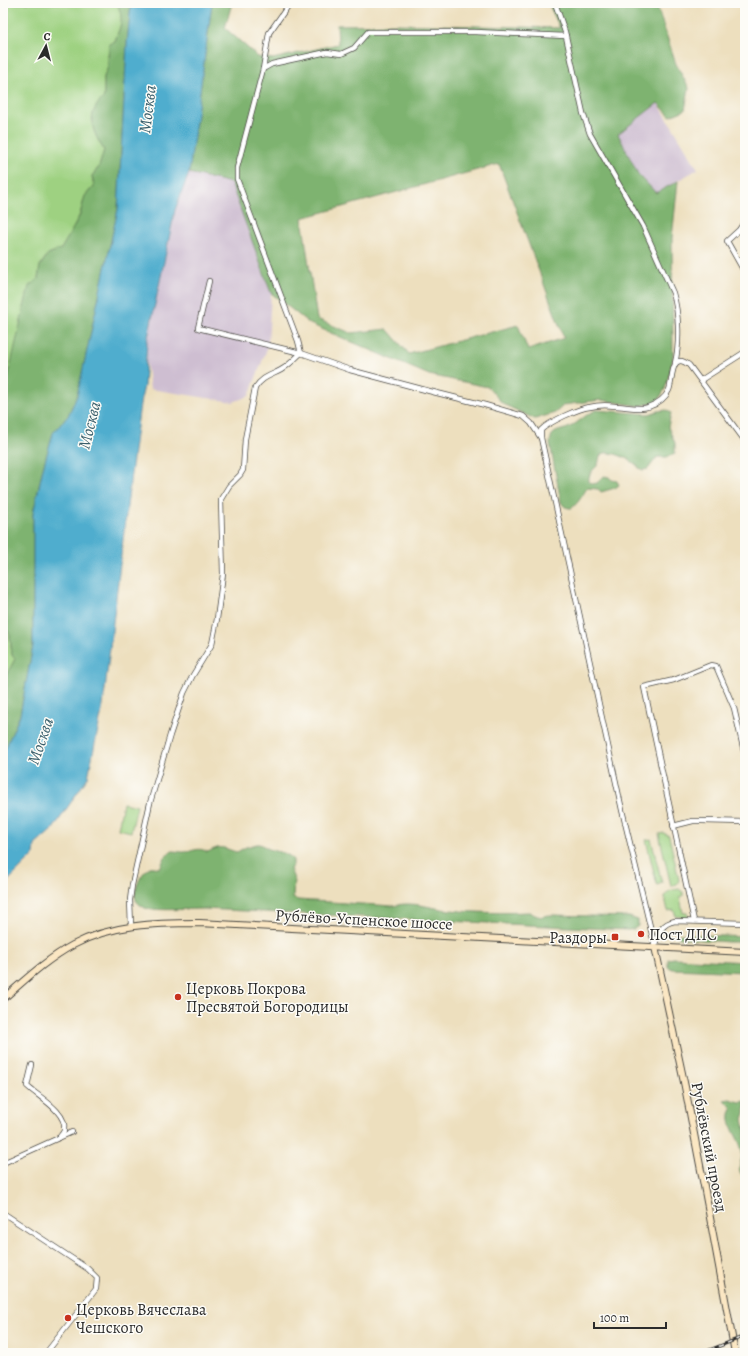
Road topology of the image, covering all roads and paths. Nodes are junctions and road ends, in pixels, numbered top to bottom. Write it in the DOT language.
graph roads {
  1 [pos="289,3"];
  2 [pos="555,3"];
  3 [pos="566,36"];
  4 [pos="263,69"];
  5 [pos="745,221"];
  6 [pos="745,273"];
  7 [pos="209,281"];
  8 [pos="745,352"];
  9 [pos="301,354"];
  10 [pos="675,363"];
  11 [pos="700,380"];
  12 [pos="541,438"];
  13 [pos="745,441"];
  14 [pos="745,756"];
  15 [pos="745,822"];
  16 [pos="673,826"];
  17 [pos="694,922"];
  18 [pos="745,923"];
  19 [pos="131,926"];
  20 [pos="655,947"];
  21 [pos="745,952"];
  22 [pos="3,999"];
  23 [pos="32,1065"];
  24 [pos="72,1132"];
  25 [pos="59,1138"];
  26 [pos="3,1163"];
  27 [pos="3,1213"];
  28 [pos="46,1353"];
  29 [pos="735,1353"];
  1 -- 4 [label="street"];
  2 -- 3 [label="street"];
  3 -- 4 [label="street"];
  3 -- 10 [label="street"];
  4 -- 9 [label="street"];
  5 -- 6 [label="street"];
  7 -- 9 [label="street"];
  8 -- 11 [label="street"];
  9 -- 12 [label="street"];
  9 -- 19 [label="street"];
  10 -- 11 [label="street"];
  10 -- 12 [label="street"];
  11 -- 13 [label="street"];
  12 -- 20 [label="street"];
  14 -- 16 [label="street"];
  15 -- 16 [label="street"];
  16 -- 17 [label="street"];
  17 -- 18 [label="street"];
  17 -- 20 [label="street"];
  19 -- 20 [label="main road, Рублёво-Успенское шоссе"];
  19 -- 22 [label="main road, Рублёво-Успенское шоссе"];
  20 -- 21 [label="main road, Рублёво-Успенское шоссе"];
  20 -- 29 [label="main road, Рублёвский проезд"];
  23 -- 25 [label="street"];
  24 -- 25 [label="street"];
  25 -- 26 [label="street"];
  27 -- 28 [label="street"];
}
